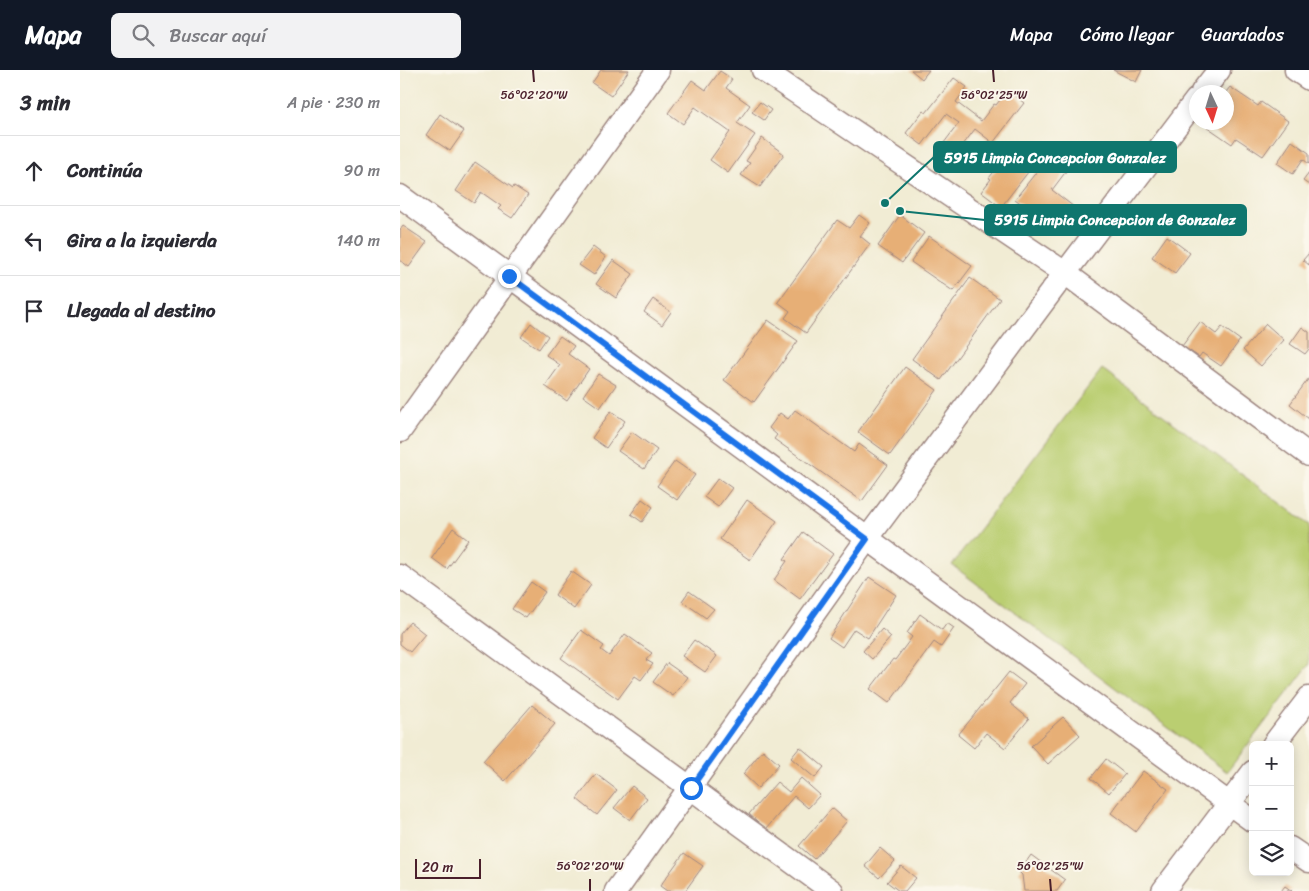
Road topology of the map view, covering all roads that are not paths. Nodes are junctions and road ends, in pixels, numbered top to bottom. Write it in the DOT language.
graph roads {
  1 [pos="658,70"];
  2 [pos="763,70"];
  3 [pos="1220,70"];
  4 [pos="1296,70"];
  5 [pos="1309,79"];
  6 [pos="1208,85"];
  7 [pos="1189,109"];
  8 [pos="400,196"];
  9 [pos="1065,273"];
  10 [pos="509,276"];
  11 [pos="400,430"];
  12 [pos="1309,454"];
  13 [pos="867,539"];
  14 [pos="400,576"];
  15 [pos="1309,698"];
  16 [pos="1276,741"];
  17 [pos="1249,777"];
  18 [pos="691,788"];
  19 [pos="1228,804"];
  20 [pos="1249,818"];
  21 [pos="1294,851"];
  22 [pos="1309,861"];
  23 [pos="616,891"];
  24 [pos="832,891"];
  25 [pos="1163,891"];
  1 -- 10 [label="street"];
  2 -- 9 [label="street"];
  3 -- 6 [label="street"];
  4 -- 5 [label="street"];
  7 -- 9 [label="street"];
  8 -- 10 [label="street"];
  9 -- 12 [label="street"];
  9 -- 13 [label="street"];
  10 -- 11 [label="street"];
  10 -- 13 [label="street"];
  13 -- 18 [label="street"];
  13 -- 19 [label="street"];
  14 -- 18 [label="street"];
  15 -- 16 [label="street"];
  17 -- 19 [label="street"];
  18 -- 23 [label="street"];
  18 -- 24 [label="street"];
  19 -- 20 [label="street"];
  19 -- 25 [label="street"];
  21 -- 22 [label="street"];
}
